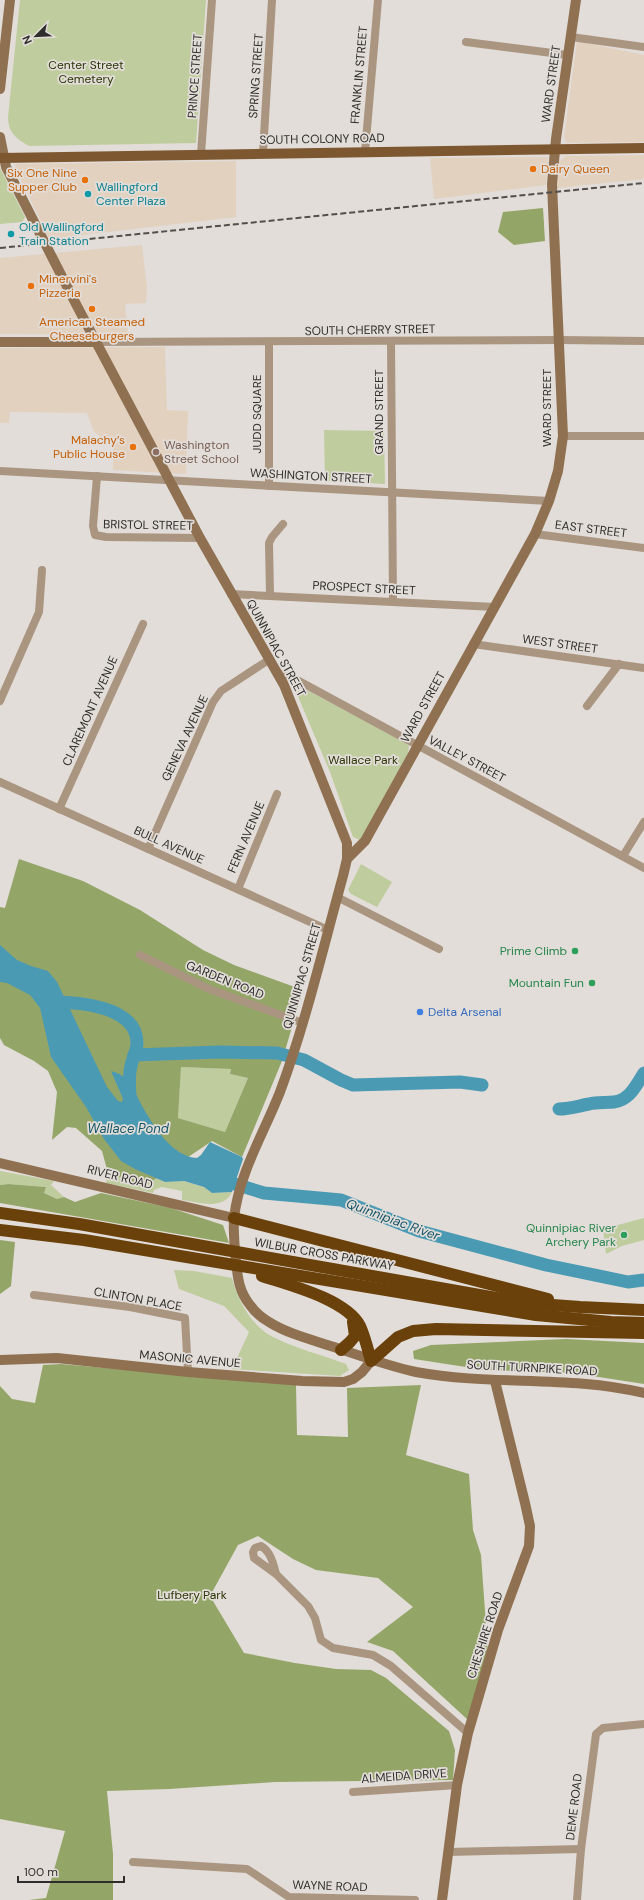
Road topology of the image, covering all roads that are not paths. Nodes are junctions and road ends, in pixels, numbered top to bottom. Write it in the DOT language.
graph roads {
  1 [pos="10,0"];
  2 [pos="212,0"];
  3 [pos="272,0"];
  4 [pos="378,0"];
  5 [pos="576,0"];
  6 [pos="571,37"];
  7 [pos="466,42"];
  8 [pos="644,47"];
  9 [pos="2,53"];
  10 [pos="568,55"];
  11 [pos="0,89"];
  12 [pos="0,137"];
  13 [pos="644,148"];
  14 [pos="555,149"];
  15 [pos="365,152"];
  16 [pos="262,153"];
  17 [pos="201,154"];
  18 [pos="2,158"];
  19 [pos="560,340"];
  20 [pos="644,341"];
  21 [pos="0,342"];
  22 [pos="97,342"];
  23 [pos="269,342"];
  24 [pos="391,342"];
  25 [pos="563,436"];
  26 [pos="644,436"];
  27 [pos="0,471"];
  28 [pos="96,476"];
  29 [pos="169,479"];
  30 [pos="269,486"];
  31 [pos="391,492"];
  32 [pos="549,501"];
  33 [pos="283,524"];
  34 [pos="535,534"];
  35 [pos="200,538"];
  36 [pos="644,548"];
  37 [pos="42,570"];
  38 [pos="231,594"];
  39 [pos="270,595"];
  40 [pos="393,602"];
  41 [pos="495,607"];
  42 [pos="143,624"];
  43 [pos="473,644"];
  44 [pos="270,659"];
  45 [pos="619,664"];
  46 [pos="644,668"];
  47 [pos="278,673"];
  48 [pos="0,701"];
  49 [pos="586,706"];
  50 [pos="417,746"];
  51 [pos="0,782"];
  52 [pos="277,794"];
  53 [pos="59,809"];
  54 [pos="644,822"];
  55 [pos="148,849"];
  56 [pos="623,856"];
  57 [pos="347,859"];
  58 [pos="644,868"];
  59 [pos="238,889"];
  60 [pos="338,897"];
  61 [pos="328,930"];
  62 [pos="439,949"];
  63 [pos="140,955"];
  64 [pos="303,1023"];
  65 [pos="0,1162"];
  66 [pos="0,1207"];
  67 [pos="0,1213"];
  68 [pos="22,1215"];
  69 [pos="234,1218"];
  70 [pos="0,1230"];
  71 [pos="247,1269"];
  72 [pos="34,1295"];
  73 [pos="580,1307"];
  74 [pos="644,1310"];
  75 [pos="351,1315"];
  76 [pos="644,1323"];
  77 [pos="644,1333"];
  78 [pos="341,1350"];
  79 [pos="0,1360"];
  80 [pos="371,1361"];
  81 [pos="188,1372"];
  82 [pos="495,1381"];
  83 [pos="644,1392"];
  84 [pos="276,1574"];
  85 [pos="644,1724"];
  86 [pos="468,1733"];
  87 [pos="457,1785"];
  88 [pos="353,1792"];
  89 [pos="581,1849"];
  90 [pos="448,1852"];
  91 [pos="133,1862"];
  92 [pos="415,1900"];
  93 [pos="442,1900"];
  94 [pos="577,1900"];
  1 -- 9 [label="main road"];
  2 -- 17 [label="street, PRINCE STREET"];
  3 -- 16 [label="street, SPRING STREET"];
  4 -- 15 [label="street, FRANKLIN STREET"];
  5 -- 6 [label="main road, WARD STREET"];
  6 -- 8 [label="street"];
  6 -- 10 [label="main road, WARD STREET"];
  7 -- 10 [label="street"];
  9 -- 11 [label="main road"];
  10 -- 14 [label="main road, WARD STREET"];
  12 -- 18 [label="main road, QUINNIPIAC STREET"];
  13 -- 14 [label="main road, SOUTH COLONY ROAD"];
  14 -- 15 [label="main road, SOUTH COLONY ROAD"];
  14 -- 19 [label="main road, WARD STREET"];
  15 -- 16 [label="main road, SOUTH COLONY ROAD"];
  16 -- 17 [label="main road, SOUTH COLONY ROAD"];
  17 -- 18 [label="main road, SOUTH COLONY ROAD"];
  18 -- 22 [label="main road, QUINNIPIAC STREET"];
  19 -- 20 [label="street, SOUTH CHERRY STREET"];
  19 -- 24 [label="street, SOUTH CHERRY STREET"];
  19 -- 25 [label="main road, WARD STREET"];
  21 -- 22 [label="main road"];
  22 -- 23 [label="street, SOUTH CHERRY STREET"];
  22 -- 29 [label="main road, QUINNIPIAC STREET"];
  23 -- 24 [label="street, SOUTH CHERRY STREET"];
  23 -- 30 [label="street, JUDD SQUARE"];
  24 -- 31 [label="street, GRAND STREET"];
  25 -- 26 [label="street"];
  25 -- 32 [label="main road, WARD STREET"];
  27 -- 28 [label="street, WASHINGTON STREET"];
  28 -- 29 [label="street, WASHINGTON STREET"];
  28 -- 35 [label="street, BRISTOL STREET"];
  29 -- 30 [label="street, WASHINGTON STREET"];
  29 -- 35 [label="main road, QUINNIPIAC STREET"];
  30 -- 31 [label="street, WASHINGTON STREET"];
  31 -- 32 [label="street, WASHINGTON STREET"];
  31 -- 40 [label="street, GRAND STREET"];
  32 -- 34 [label="main road, WARD STREET"];
  33 -- 39 [label="street"];
  34 -- 36 [label="street, EAST STREET"];
  34 -- 41 [label="main road, WARD STREET"];
  35 -- 38 [label="main road, QUINNIPIAC STREET"];
  37 -- 48 [label="street"];
  38 -- 39 [label="street, PROSPECT STREET"];
  38 -- 44 [label="main road, QUINNIPIAC STREET"];
  39 -- 40 [label="street, PROSPECT STREET"];
  40 -- 41 [label="street, PROSPECT STREET"];
  41 -- 43 [label="main road, WARD STREET"];
  42 -- 53 [label="street, CLAREMONT AVENUE"];
  43 -- 45 [label="street, WEST STREET"];
  43 -- 50 [label="main road, WARD STREET"];
  44 -- 47 [label="main road, QUINNIPIAC STREET"];
  44 -- 55 [label="street, GENEVA AVENUE"];
  45 -- 46 [label="street, WEST STREET"];
  45 -- 49 [label="street"];
  47 -- 50 [label="street, VALLEY STREET"];
  47 -- 57 [label="main road, QUINNIPIAC STREET"];
  50 -- 56 [label="street, VALLEY STREET"];
  50 -- 57 [label="main road, WARD STREET"];
  51 -- 53 [label="street, BULL AVENUE"];
  52 -- 59 [label="street, FERN AVENUE"];
  53 -- 55 [label="street, BULL AVENUE"];
  54 -- 56 [label="street"];
  55 -- 59 [label="street, BULL AVENUE"];
  56 -- 58 [label="street, VALLEY STREET"];
  57 -- 60 [label="main road, QUINNIPIAC STREET"];
  59 -- 61 [label="street, BULL AVENUE"];
  60 -- 61 [label="main road, QUINNIPIAC STREET"];
  60 -- 62 [label="street"];
  61 -- 64 [label="main road, QUINNIPIAC STREET"];
  63 -- 64 [label="street, GARDEN ROAD"];
  64 -- 69 [label="main road, QUINNIPIAC STREET"];
  65 -- 69 [label="main road, RIVER ROAD"];
  66 -- 68 [label="highway"];
  67 -- 68 [label="highway, WILBUR CROSS PARKWAY"];
  68 -- 73 [label="highway, WILBUR CROSS PARKWAY"];
  69 -- 73 [label="highway"];
  69 -- 78 [label="main road, QUINNIPIAC STREET"];
  70 -- 71 [label="highway"];
  71 -- 75 [label="highway"];
  71 -- 76 [label="highway"];
  72 -- 81 [label="street, CLINTON PLACE"];
  73 -- 74 [label="highway, WILBUR CROSS PARKWAY"];
  75 -- 78 [label="highway"];
  75 -- 80 [label="highway"];
  77 -- 80 [label="highway"];
  78 -- 80 [label="main road, QUINNIPIAC STREET"];
  79 -- 81 [label="main road, MASONIC AVENUE"];
  80 -- 81 [label="main road, MASONIC AVENUE"];
  80 -- 82 [label="main road, SOUTH TURNPIKE ROAD"];
  82 -- 83 [label="main road, SOUTH TURNPIKE ROAD"];
  82 -- 86 [label="main road, CHESHIRE ROAD"];
  84 -- 86 [label="street"];
  85 -- 89 [label="street, DEME ROAD"];
  86 -- 87 [label="main road, CHESHIRE ROAD"];
  87 -- 88 [label="street, ALMEIDA DRIVE"];
  87 -- 90 [label="main road, CHESHIRE ROAD"];
  89 -- 90 [label="street, DEME ROAD"];
  89 -- 94 [label="street"];
  90 -- 93 [label="main road, CHESHIRE ROAD"];
  91 -- 92 [label="street, WAYNE ROAD"];
}
